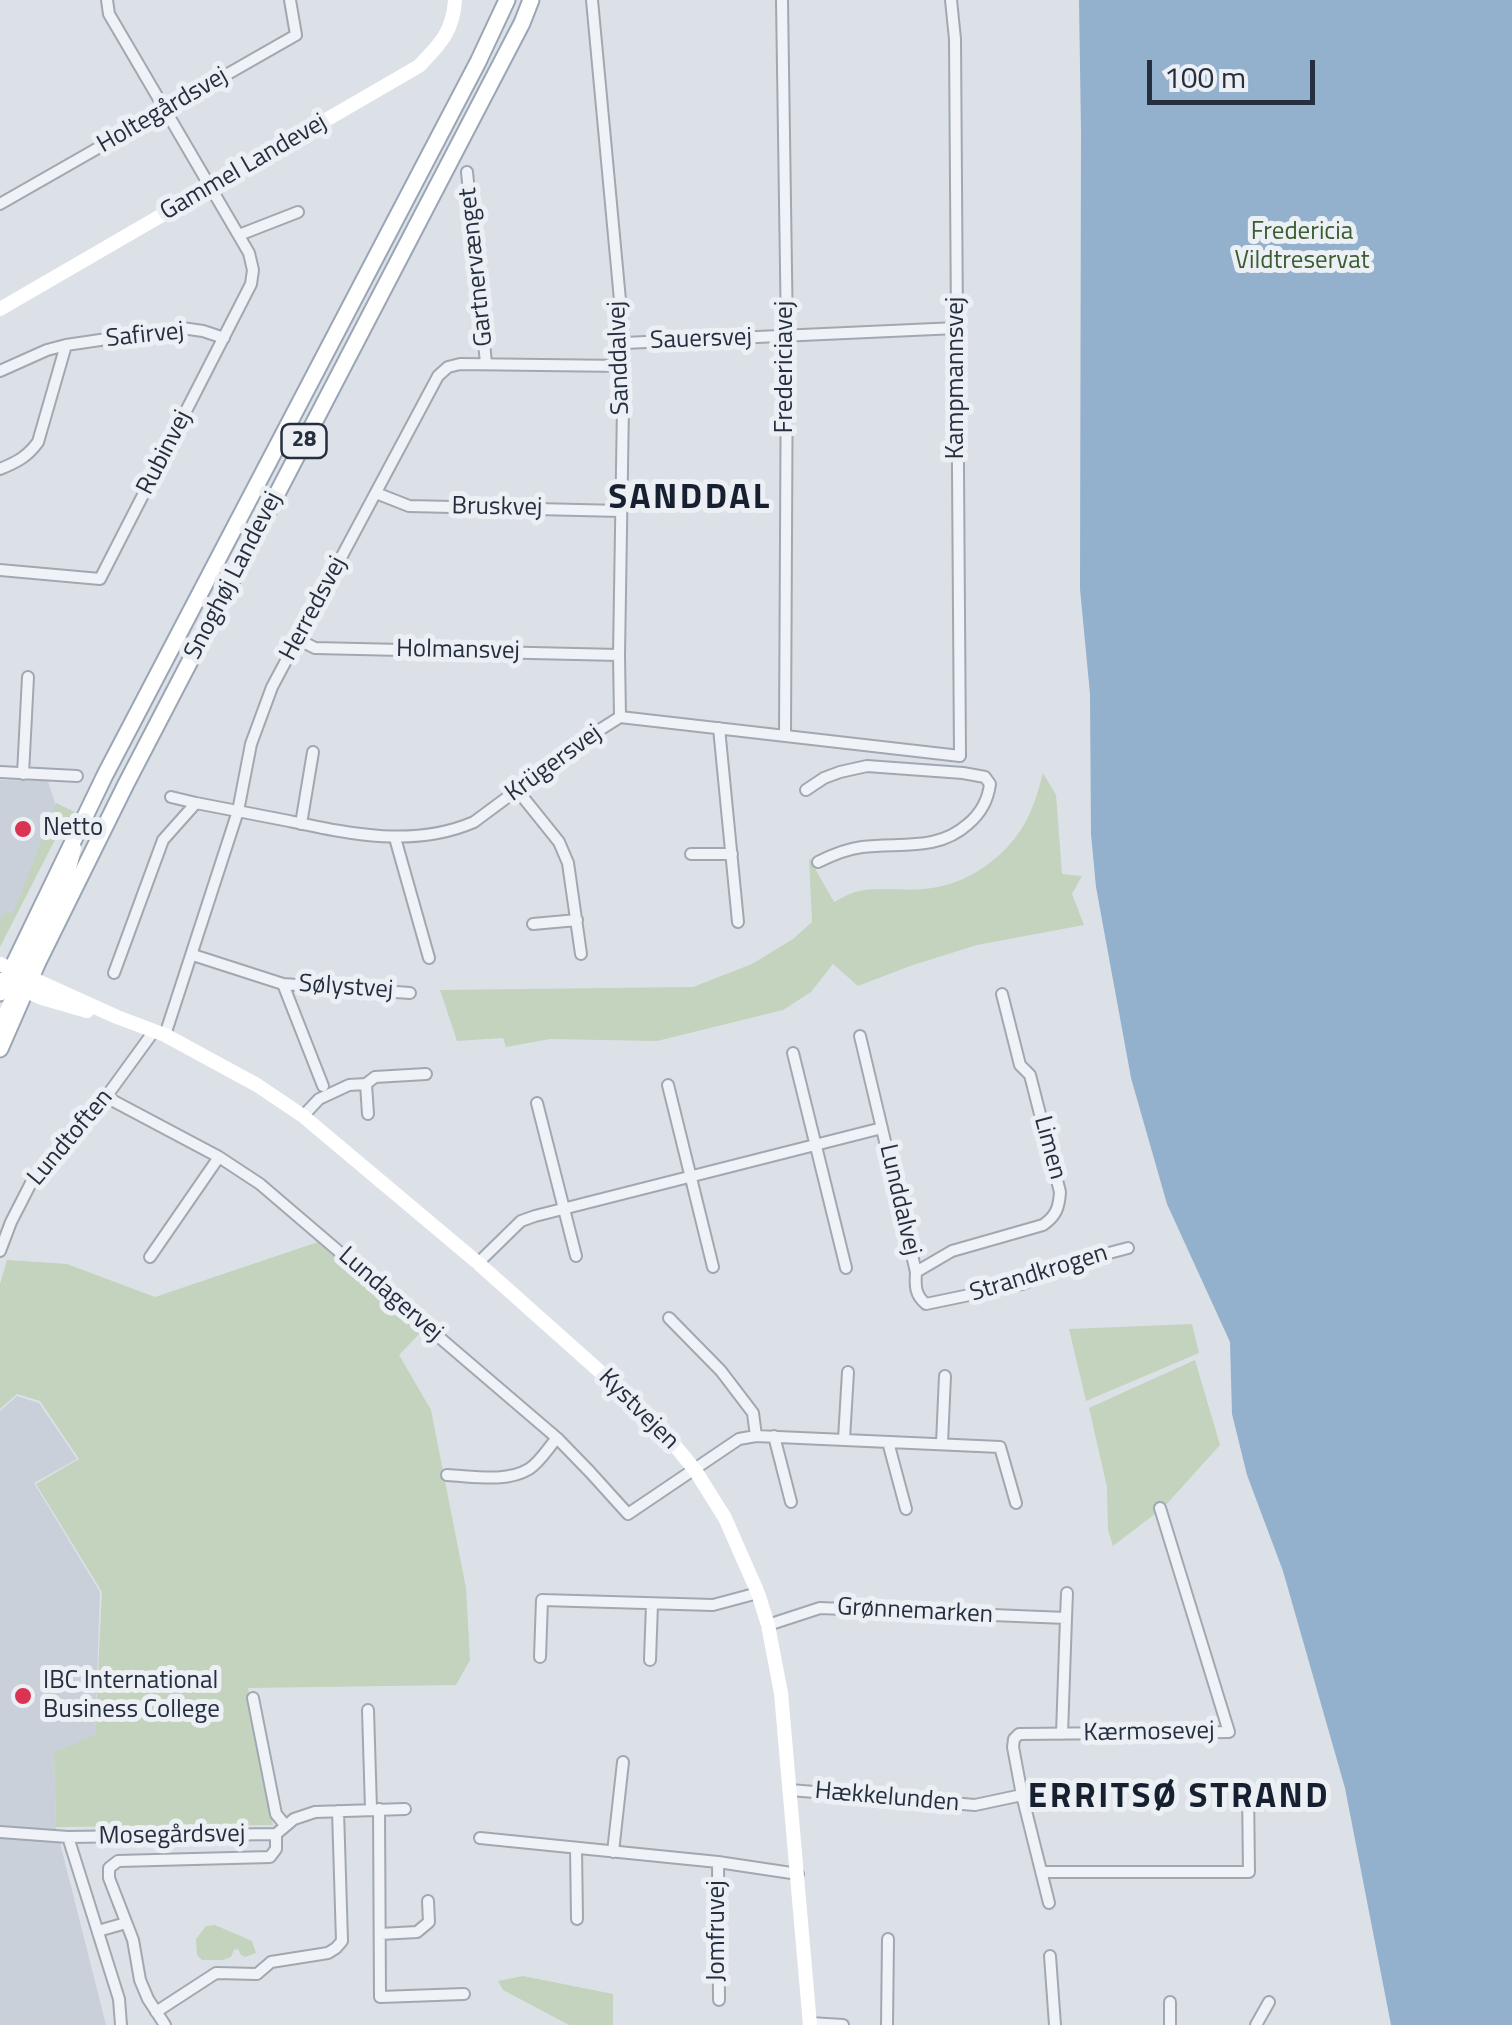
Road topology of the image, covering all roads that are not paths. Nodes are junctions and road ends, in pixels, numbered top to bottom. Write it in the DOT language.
graph roads {
  1 [pos="107,0"];
  2 [pos="290,0"];
  3 [pos="455,0"];
  4 [pos="507,0"];
  5 [pos="531,0"];
  6 [pos="592,0"];
  7 [pos="782,0"];
  8 [pos="951,0"];
  9 [pos="166,109"];
  10 [pos="467,172"];
  11 [pos="210,188"];
  12 [pos="0,204"];
  13 [pos="298,212"];
  14 [pos="239,235"];
  15 [pos="0,309"];
  16 [pos="957,328"];
  17 [pos="786,336"];
  18 [pos="224,338"];
  19 [pos="624,343"];
  20 [pos="66,346"];
  21 [pos="486,363"];
  22 [pos="624,366"];
  23 [pos="0,372"];
  24 [pos="0,469"];
  25 [pos="376,493"];
  26 [pos="621,511"];
  27 [pos="0,570"];
  28 [pos="299,640"];
  29 [pos="619,655"];
  30 [pos="28,677"];
  31 [pos="620,717"];
  32 [pos="719,728"];
  33 [pos="786,734"];
  34 [pos="864,745"];
  35 [pos="314,752"];
  36 [pos="960,756"];
  37 [pos="867,766"];
  38 [pos="0,772"];
  39 [pos="23,774"];
  40 [pos="77,776"];
  41 [pos="806,790"];
  42 [pos="518,791"];
  43 [pos="171,797"];
  44 [pos="196,803"];
  45 [pos="238,811"];
  46 [pos="300,824"];
  47 [pos="394,838"];
  48 [pos="691,854"];
  49 [pos="732,854"];
  50 [pos="818,862"];
  51 [pos="577,920"];
  52 [pos="738,922"];
  53 [pos="534,924"];
  54 [pos="581,954"];
  55 [pos="192,955"];
  56 [pos="428,958"];
  57 [pos="114,973"];
  58 [pos="12,980"];
  59 [pos="283,984"];
  60 [pos="410,993"];
  61 [pos="1002,994"];
  62 [pos="0,1026"];
  63 [pos="159,1033"];
  64 [pos="860,1036"];
  65 [pos="0,1049"];
  66 [pos="794,1053"];
  67 [pos="426,1074"];
  68 [pos="366,1084"];
  69 [pos="668,1085"];
  70 [pos="323,1086"];
  71 [pos="106,1097"];
  72 [pos="537,1103"];
  73 [pos="368,1114"];
  74 [pos="303,1116"];
  75 [pos="882,1128"];
  76 [pos="816,1144"];
  77 [pos="219,1156"];
  78 [pos="690,1176"];
  79 [pos="564,1208"];
  80 [pos="1128,1248"];
  81 [pos="0,1251"];
  82 [pos="576,1256"];
  83 [pos="150,1257"];
  84 [pos="478,1263"];
  85 [pos="713,1266"];
  86 [pos="846,1268"];
  87 [pos="916,1272"];
  88 [pos="669,1318"];
  89 [pos="848,1372"];
  90 [pos="945,1376"];
  91 [pos="756,1436"];
  92 [pos="774,1436"];
  93 [pos="556,1438"];
  94 [pos="844,1439"];
  95 [pos="888,1442"];
  96 [pos="942,1443"];
  97 [pos="695,1470"];
  98 [pos="447,1475"];
  99 [pos="791,1502"];
  100 [pos="1016,1503"];
  101 [pos="1160,1508"];
  102 [pos="906,1509"];
  103 [pos="758,1592"];
  104 [pos="1067,1593"];
  105 [pos="652,1604"];
  106 [pos="1066,1618"];
  107 [pos="768,1626"];
  108 [pos="540,1657"];
  109 [pos="650,1660"];
  110 [pos="252,1698"];
  111 [pos="368,1710"];
  112 [pos="1062,1734"];
  113 [pos="623,1762"];
  114 [pos="790,1790"];
  115 [pos="1248,1790"];
  116 [pos="1022,1794"];
  117 [pos="375,1809"];
  118 [pos="405,1809"];
  119 [pos="338,1811"];
  120 [pos="286,1825"];
  121 [pos="0,1832"];
  122 [pos="276,1834"];
  123 [pos="68,1838"];
  124 [pos="480,1838"];
  125 [pos="576,1848"];
  126 [pos="613,1852"];
  127 [pos="718,1862"];
  128 [pos="1042,1872"];
  129 [pos="798,1874"];
  130 [pos="428,1901"];
  131 [pos="1050,1903"];
  132 [pos="576,1919"];
  133 [pos="126,1923"];
  134 [pos="98,1931"];
  135 [pos="380,1934"];
  136 [pos="888,1939"];
  137 [pos="1050,1956"];
  138 [pos="464,1994"];
  139 [pos="719,2000"];
  140 [pos="1170,2002"];
  141 [pos="1269,2002"];
  142 [pos="156,2012"];
  143 [pos="810,2024"];
  144 [pos="122,2025"];
  145 [pos="165,2025"];
  146 [pos="843,2025"];
  147 [pos="887,2025"];
  148 [pos="1054,2025"];
  149 [pos="1170,2025"];
  150 [pos="1256,2025"];
  1 -- 9 [label="street, Rubinvej"];
  2 -- 9 [label="street, Holtegårdsvej"];
  3 -- 11 [label="street, Gammel Landevej"];
  4 -- 58 [label="main road, Snoghøj Landevej / 28"];
  5 -- 58 [label="main road, Snoghøj Landevej / 28"];
  6 -- 19 [label="street, Sanddalvej"];
  7 -- 17 [label="street, Fredericiavej"];
  8 -- 16 [label="street, Kampmannsvej"];
  9 -- 11 [label="street, Rubinvej"];
  9 -- 12 [label="street, Holtegårdsvej"];
  10 -- 21 [label="street, Gartnervænget"];
  11 -- 14 [label="street, Rubinvej"];
  11 -- 15 [label="street, Gammel Landevej"];
  13 -- 14 [label="street"];
  14 -- 18 [label="street, Rubinvej"];
  16 -- 17 [label="street, Sauersvej"];
  16 -- 36 [label="street, Kampmannsvej"];
  17 -- 19 [label="street, Sauersvej"];
  17 -- 33 [label="street, Fredericiavej"];
  18 -- 20 [label="street, Safirvej"];
  18 -- 27 [label="street, Rubinvej"];
  19 -- 22 [label="street, Sanddalvej"];
  20 -- 23 [label="street, Safirvej"];
  20 -- 24 [label="street"];
  21 -- 22 [label="street, Herredsvej"];
  21 -- 25 [label="street, Herredsvej"];
  22 -- 26 [label="street, Sanddalvej"];
  25 -- 26 [label="street, Bruskvej"];
  25 -- 28 [label="street, Herredsvej"];
  26 -- 29 [label="street, Sanddalvej"];
  28 -- 29 [label="street, Holmansvej"];
  28 -- 45 [label="street, Herredsvej"];
  29 -- 31 [label="street, Sanddalvej"];
  30 -- 39 [label="street"];
  31 -- 32 [label="street, Krügersvej"];
  31 -- 42 [label="street, Krügersvej"];
  32 -- 33 [label="street, Krügersvej"];
  32 -- 49 [label="street"];
  33 -- 34 [label="street, Krügersvej"];
  34 -- 36 [label="street, Krügersvej"];
  34 -- 37 [label="street"];
  35 -- 46 [label="street"];
  37 -- 41 [label="street"];
  37 -- 50 [label="street"];
  38 -- 39 [label="street"];
  39 -- 40 [label="street"];
  42 -- 47 [label="street, Krügersvej"];
  42 -- 51 [label="street"];
  43 -- 44 [label="street, Krügersvej"];
  44 -- 45 [label="street, Krügersvej"];
  44 -- 57 [label="street"];
  45 -- 46 [label="street, Krügersvej"];
  45 -- 55 [label="street, Herredsvej"];
  46 -- 47 [label="street, Krügersvej"];
  47 -- 56 [label="street"];
  48 -- 49 [label="street"];
  49 -- 52 [label="street"];
  51 -- 53 [label="street"];
  51 -- 54 [label="street"];
  55 -- 59 [label="street, Sølystvej"];
  55 -- 63 [label="street, Herredsvej"];
  58 -- 62 [label="street"];
  58 -- 63 [label="street, Kystvejen"];
  58 -- 65 [label="main road, Snoghøj Landevej / 28"];
  59 -- 60 [label="street, Sølystvej"];
  59 -- 70 [label="street, Sølystvej"];
  61 -- 87 [label="street, Limen"];
  63 -- 71 [label="street, Lundtoften"];
  63 -- 74 [label="street, Kystvejen"];
  64 -- 75 [label="street, Lunddalvej"];
  66 -- 76 [label="street"];
  67 -- 68 [label="street"];
  68 -- 73 [label="street"];
  68 -- 74 [label="street"];
  69 -- 78 [label="street"];
  71 -- 77 [label="street, Lundagervej"];
  71 -- 81 [label="street, Lundtoften"];
  72 -- 79 [label="street"];
  74 -- 84 [label="street, Kystvejen"];
  75 -- 76 [label="street, Lunddalvej"];
  75 -- 87 [label="street, Lunddalvej"];
  76 -- 78 [label="street, Lunddalvej"];
  76 -- 86 [label="street"];
  77 -- 83 [label="street"];
  77 -- 93 [label="street, Lundagervej"];
  78 -- 79 [label="street, Lunddalvej"];
  78 -- 85 [label="street"];
  79 -- 82 [label="street"];
  79 -- 84 [label="street, Lunddalvej"];
  80 -- 87 [label="street, Strandkrogen"];
  84 -- 97 [label="street, Kystvejen"];
  88 -- 91 [label="street"];
  89 -- 94 [label="street"];
  90 -- 96 [label="street"];
  91 -- 92 [label="street"];
  91 -- 97 [label="street"];
  92 -- 94 [label="street"];
  92 -- 99 [label="street"];
  93 -- 97 [label="street, Lundagervej"];
  93 -- 98 [label="street"];
  94 -- 95 [label="street"];
  95 -- 96 [label="street"];
  95 -- 102 [label="street"];
  96 -- 100 [label="street"];
  97 -- 103 [label="street, Kystvejen"];
  101 -- 112 [label="street, Kærmosevej"];
  103 -- 105 [label="street"];
  103 -- 107 [label="street, Kystvejen"];
  104 -- 106 [label="street"];
  105 -- 108 [label="street"];
  105 -- 109 [label="street"];
  106 -- 107 [label="street, Grønnemarken"];
  106 -- 112 [label="street"];
  107 -- 114 [label="street, Kystvejen"];
  110 -- 120 [label="street, Mosegårdsvej"];
  111 -- 117 [label="street"];
  112 -- 116 [label="street, Kærmosevej"];
  113 -- 126 [label="street"];
  114 -- 116 [label="street, Hækkelunden"];
  114 -- 129 [label="street, Kystvejen"];
  115 -- 128 [label="street"];
  116 -- 128 [label="street"];
  117 -- 118 [label="street, Mosegårdsvej"];
  117 -- 119 [label="street, Mosegårdsvej"];
  117 -- 135 [label="street"];
  119 -- 120 [label="street, Mosegårdsvej"];
  119 -- 142 [label="street"];
  120 -- 122 [label="street, Mosegårdsvej"];
  121 -- 123 [label="street, Mosegårdsvej"];
  122 -- 123 [label="street, Mosegårdsvej"];
  122 -- 133 [label="street, Mosegårdsvej"];
  123 -- 134 [label="street, Mosegårdsvej"];
  124 -- 125 [label="street, Jomfruvej"];
  125 -- 126 [label="street, Jomfruvej"];
  125 -- 132 [label="street"];
  126 -- 127 [label="street, Jomfruvej"];
  127 -- 129 [label="street, Jomfruvej"];
  127 -- 139 [label="street, Jomfruvej"];
  128 -- 131 [label="street"];
  129 -- 143 [label="street, Kystvejen"];
  130 -- 135 [label="street"];
  133 -- 134 [label="street"];
  133 -- 142 [label="street, Mosegårdsvej"];
  134 -- 144 [label="street, Mosegårdsvej"];
  135 -- 138 [label="street"];
  136 -- 147 [label="street"];
  137 -- 148 [label="street"];
  140 -- 149 [label="street"];
  141 -- 150 [label="street"];
  142 -- 145 [label="street, Mosegårdsvej"];
  143 -- 146 [label="street"];
}
